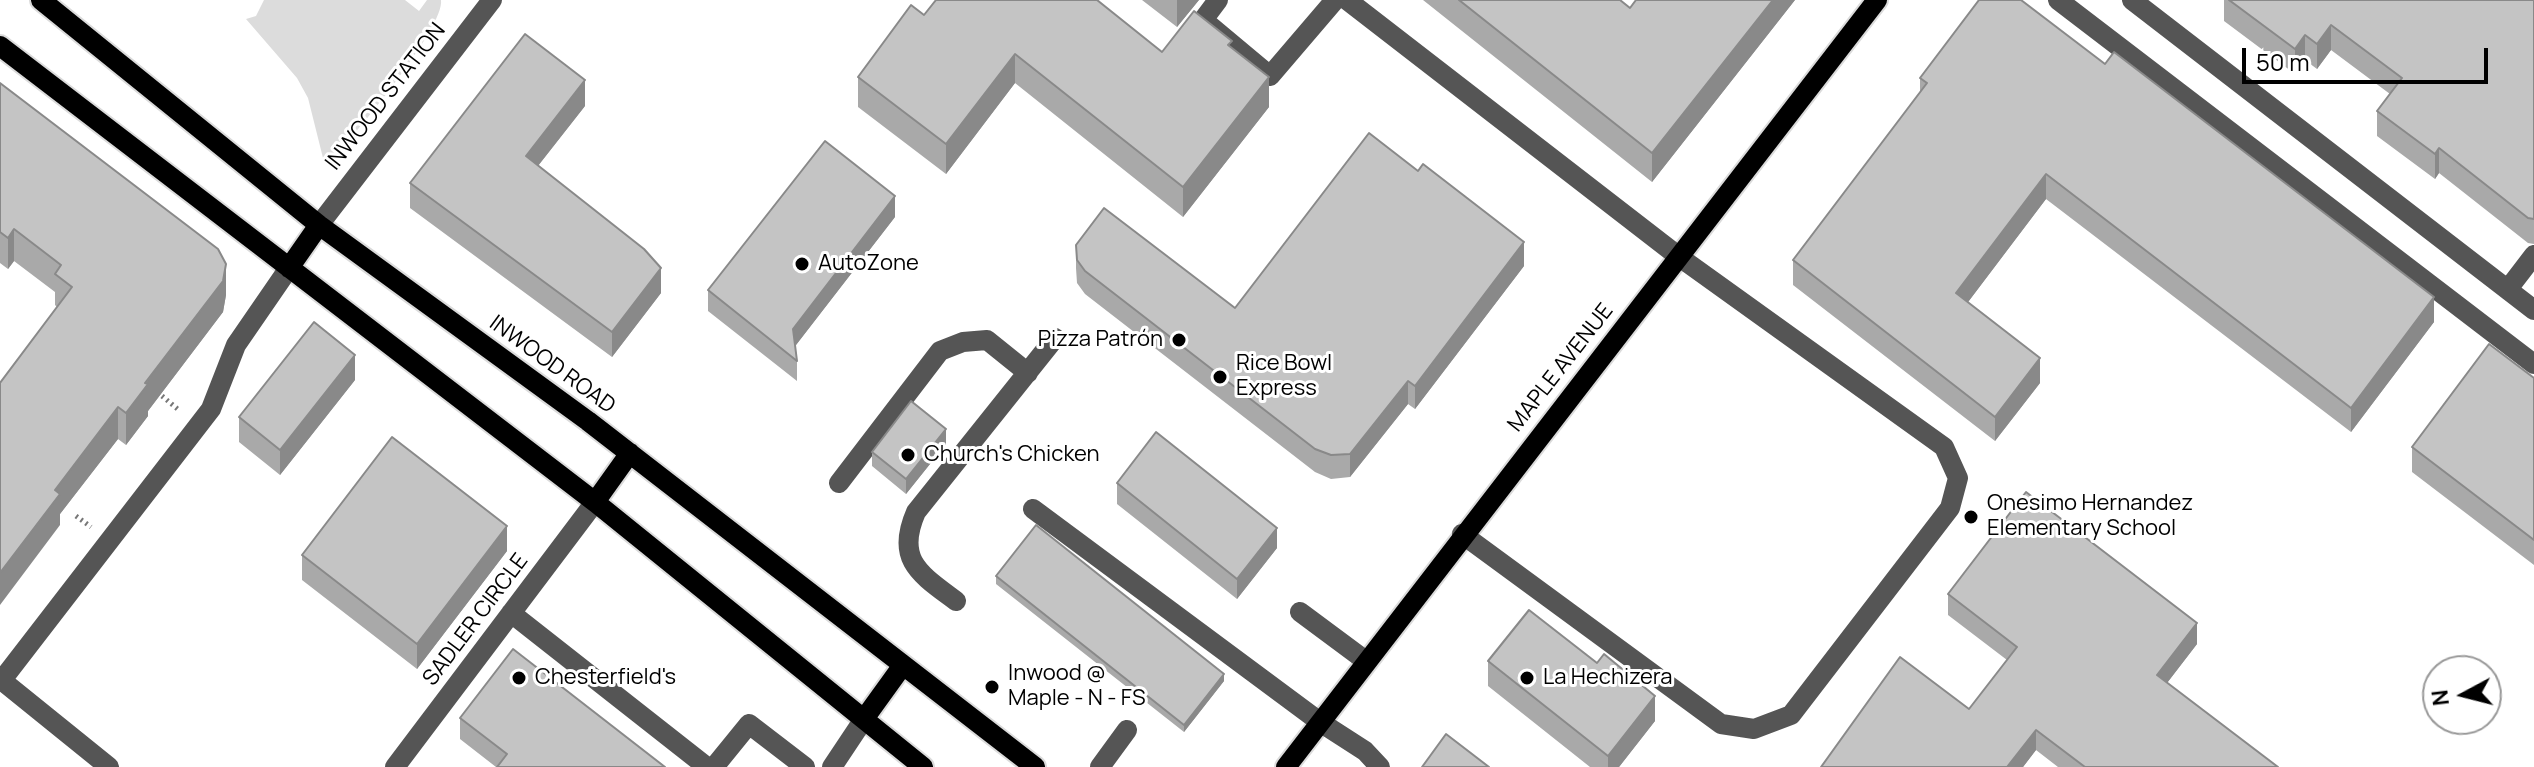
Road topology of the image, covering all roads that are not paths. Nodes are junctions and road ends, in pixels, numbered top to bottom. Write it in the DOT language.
graph roads {
  1 [pos="41,0"];
  2 [pos="1218,0"];
  3 [pos="1335,0"];
  4 [pos="1347,0"];
  5 [pos="1877,0"];
  6 [pos="2058,0"];
  7 [pos="2132,0"];
  8 [pos="484,3"];
  9 [pos="0,46"];
  10 [pos="319,225"];
  11 [pos="2534,255"];
  12 [pos="1678,256"];
  13 [pos="289,268"];
  14 [pos="2508,289"];
  15 [pos="2534,310"];
  16 [pos="1055,338"];
  17 [pos="2534,364"];
  18 [pos="1028,373"];
  19 [pos="630,453"];
  20 [pos="839,483"];
  21 [pos="595,502"];
  22 [pos="1033,509"];
  23 [pos="1462,534"];
  24 [pos="956,601"];
  25 [pos="1300,612"];
  26 [pos="511,613"];
  27 [pos="1366,661"];
  28 [pos="903,665"];
  29 [pos="1,680"];
  30 [pos="864,719"];
  31 [pos="1320,722"];
  32 [pos="1127,730"];
  33 [pos="109,767"];
  34 [pos="395,767"];
  35 [pos="707,767"];
  36 [pos="714,767"];
  37 [pos="805,767"];
  38 [pos="832,767"];
  39 [pos="923,767"];
  40 [pos="1035,767"];
  41 [pos="1100,767"];
  42 [pos="1286,767"];
  43 [pos="1380,767"];
  1 -- 10 [label="main road, INWOOD ROAD"];
  2 -- 3 [label="street"];
  4 -- 12 [label="street"];
  5 -- 12 [label="main road, MAPLE AVENUE"];
  6 -- 17 [label="street"];
  7 -- 14 [label="street"];
  8 -- 10 [label="street, INWOOD STATION"];
  9 -- 13 [label="main road"];
  10 -- 13 [label="main road"];
  10 -- 19 [label="main road, INWOOD ROAD"];
  11 -- 14 [label="street"];
  12 -- 23 [label="main road, MAPLE AVENUE"];
  12 -- 23 [label="street"];
  13 -- 21 [label="main road"];
  13 -- 29 [label="street"];
  14 -- 15 [label="street"];
  16 -- 18 [label="street"];
  18 -- 20 [label="street"];
  18 -- 24 [label="street"];
  19 -- 21 [label="main road"];
  19 -- 28 [label="main road, INWOOD ROAD"];
  21 -- 26 [label="street, SADLER CIRCLE"];
  21 -- 30 [label="main road"];
  22 -- 31 [label="street"];
  23 -- 27 [label="main road, MAPLE AVENUE"];
  25 -- 27 [label="street"];
  26 -- 34 [label="street, SADLER CIRCLE"];
  26 -- 35 [label="street"];
  27 -- 31 [label="main road, MAPLE AVENUE"];
  28 -- 30 [label="main road"];
  28 -- 40 [label="main road, INWOOD ROAD"];
  29 -- 33 [label="street"];
  30 -- 38 [label="street"];
  30 -- 39 [label="main road"];
  31 -- 42 [label="main road, MAPLE AVENUE"];
  31 -- 43 [label="street"];
  32 -- 41 [label="street"];
  36 -- 37 [label="street"];
}
